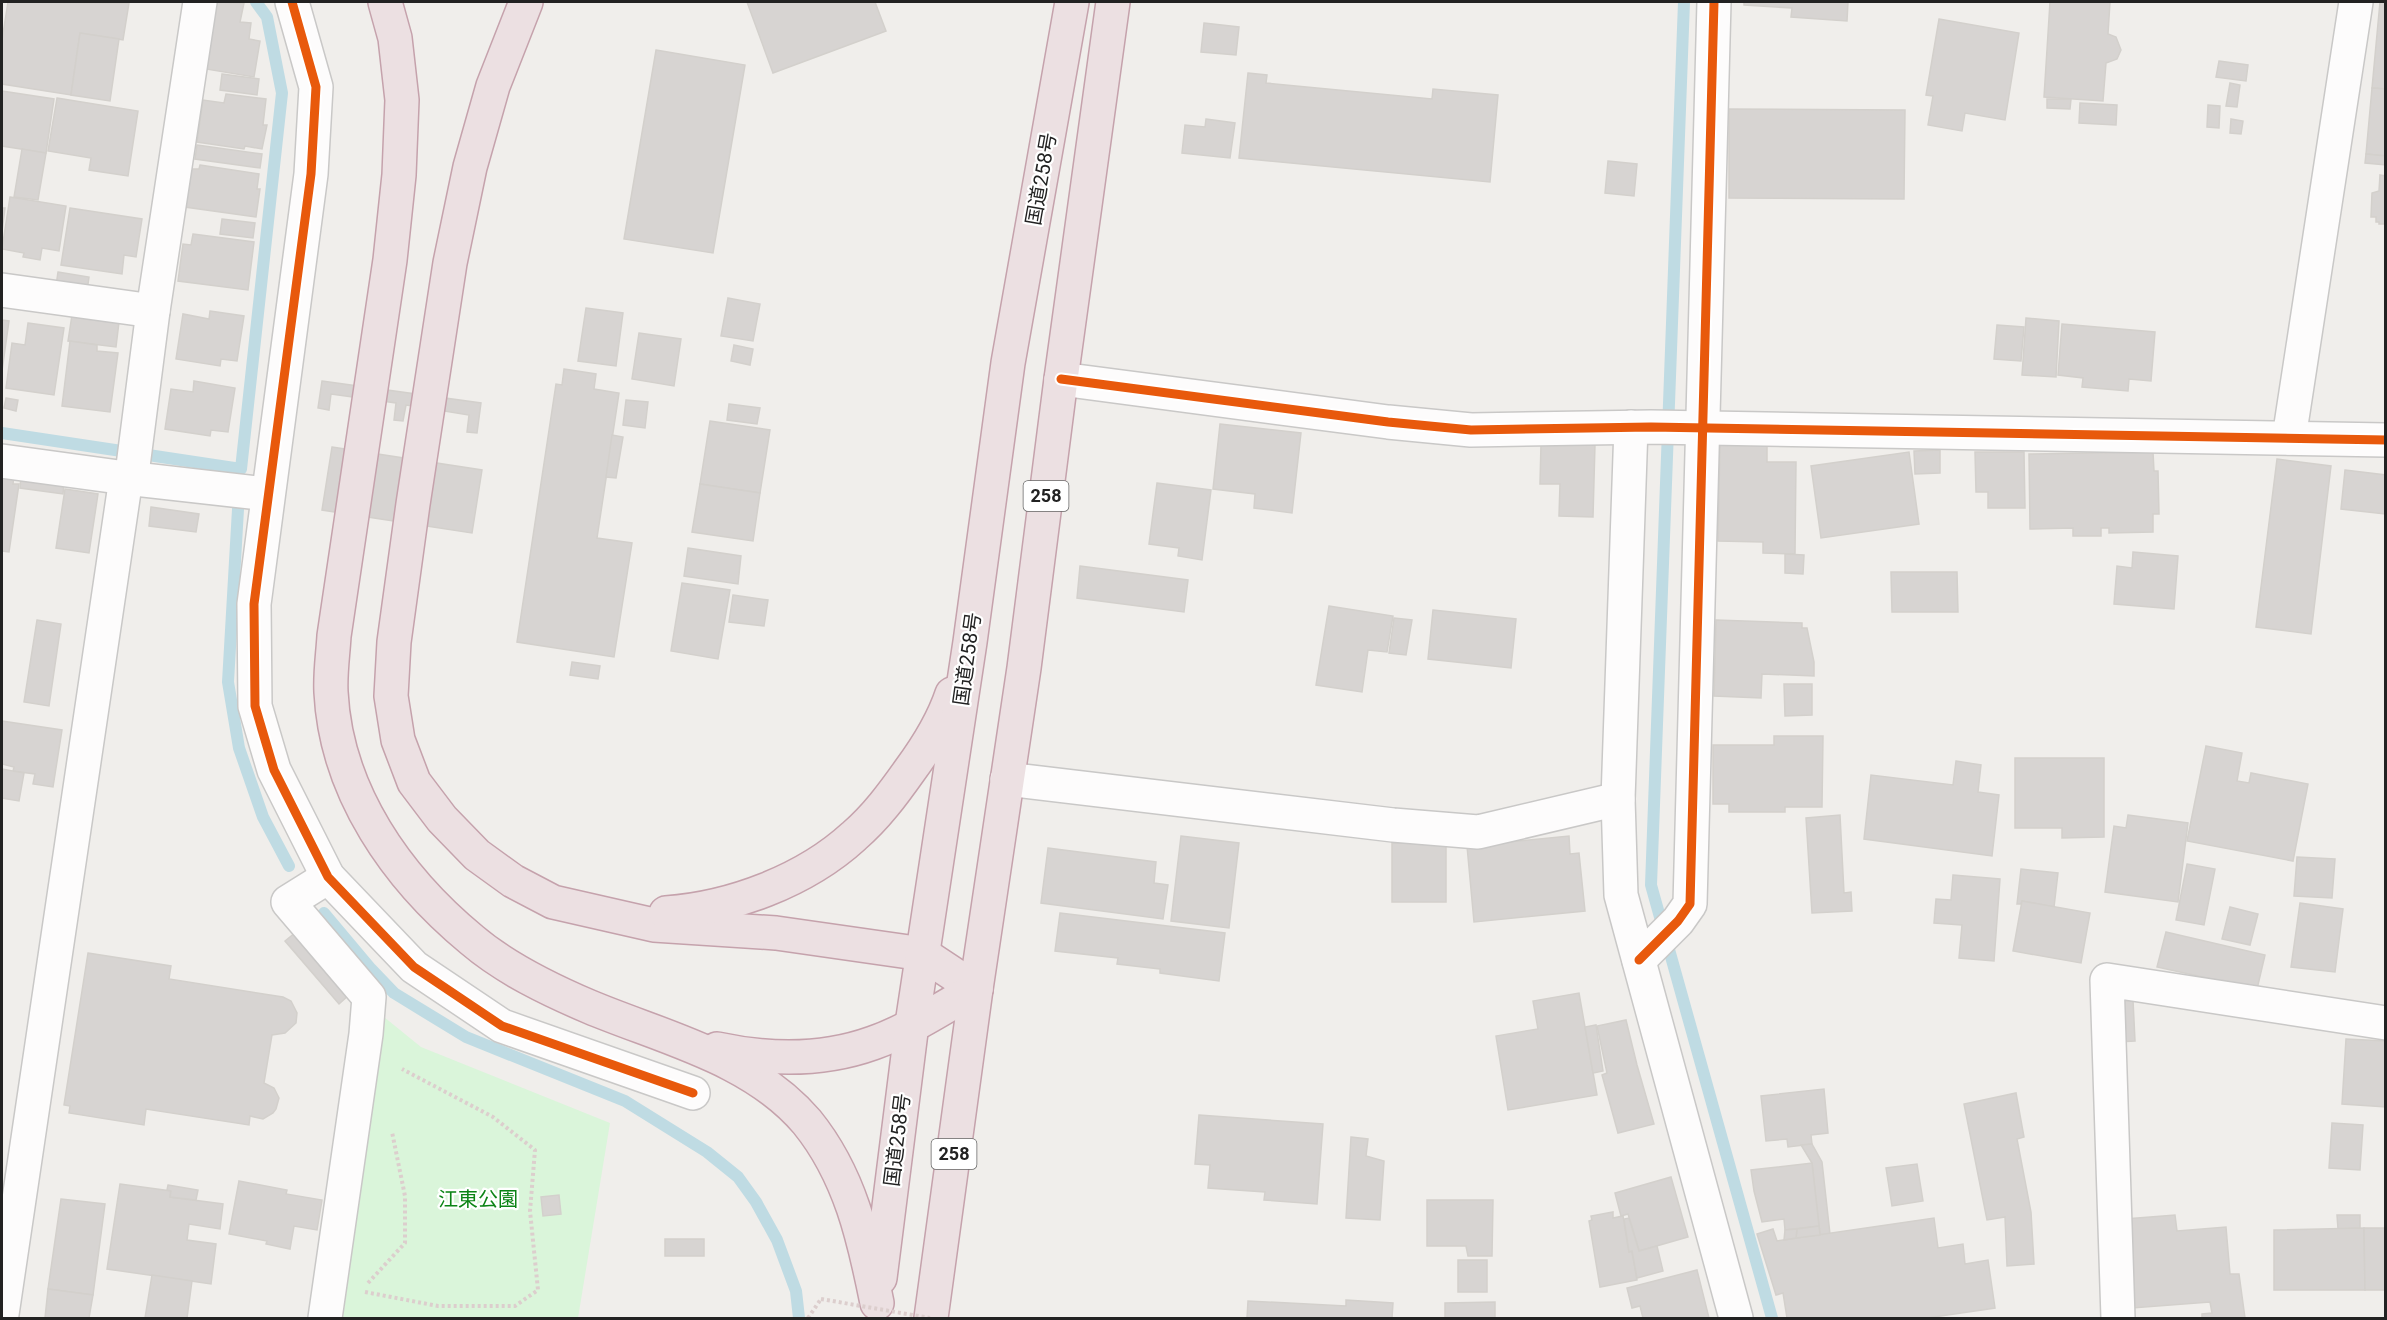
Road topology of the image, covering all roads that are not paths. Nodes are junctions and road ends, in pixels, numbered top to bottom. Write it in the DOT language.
graph roads {
  1 [pos="200,2"];
  2 [pos="292,2"];
  3 [pos="385,2"];
  4 [pos="526,2"];
  5 [pos="1072,2"];
  6 [pos="1113,2"];
  7 [pos="1714,2"];
  8 [pos="2356,2"];
  9 [pos="2,290"];
  10 [pos="153,311"];
  11 [pos="1061,379"];
  12 [pos="1641,427"];
  13 [pos="1693,428"];
  14 [pos="2289,438"];
  15 [pos="2385,440"];
  16 [pos="2,460"];
  17 [pos="132,460"];
  18 [pos="262,493"];
  19 [pos="970,642"];
  20 [pos="1007,778"];
  21 [pos="1617,799"];
  22 [pos="328,877"];
  23 [pos="599,914"];
  24 [pos="924,954"];
  25 [pos="1645,954"];
  26 [pos="976,989"];
  27 [pos="2385,1023"];
  28 [pos="912,1024"];
  29 [pos="680,1041"];
  30 [pos="693,1094"];
  31 [pos="876,1311"];
  32 [pos="2,1314"];
  33 [pos="325,1318"];
  34 [pos="930,1318"];
  35 [pos="1736,1318"];
  36 [pos="2118,1318"];
  1 -- 10 [label="street"];
  2 -- 18 [label="street"];
  3 -- 29 [label="highway"];
  4 -- 23 [label="highway"];
  5 -- 19 [label="highway, 国道258号"];
  6 -- 11 [label="highway, 258"];
  7 -- 13 [label="street"];
  8 -- 14 [label="street"];
  9 -- 10 [label="street"];
  10 -- 17 [label="street"];
  11 -- 12 [label="street"];
  11 -- 20 [label="highway, 258"];
  12 -- 13 [label="street"];
  12 -- 21 [label="street"];
  13 -- 14 [label="street"];
  13 -- 25 [label="street"];
  14 -- 15 [label="street"];
  16 -- 17 [label="street"];
  17 -- 18 [label="street"];
  17 -- 32 [label="street"];
  18 -- 22 [label="street"];
  19 -- 23 [label="highway"];
  19 -- 24 [label="highway, 国道258号"];
  20 -- 21 [label="street"];
  20 -- 26 [label="highway, 258"];
  21 -- 25 [label="street"];
  22 -- 30 [label="street"];
  22 -- 33 [label="street"];
  23 -- 24 [label="highway"];
  24 -- 26 [label="highway"];
  24 -- 28 [label="highway, 国道258号"];
  25 -- 35 [label="street"];
  26 -- 28 [label="highway"];
  26 -- 34 [label="highway, 258"];
  27 -- 36 [label="street"];
  28 -- 29 [label="highway"];
  28 -- 31 [label="highway, 国道258号"];
  29 -- 31 [label="highway"];
}
